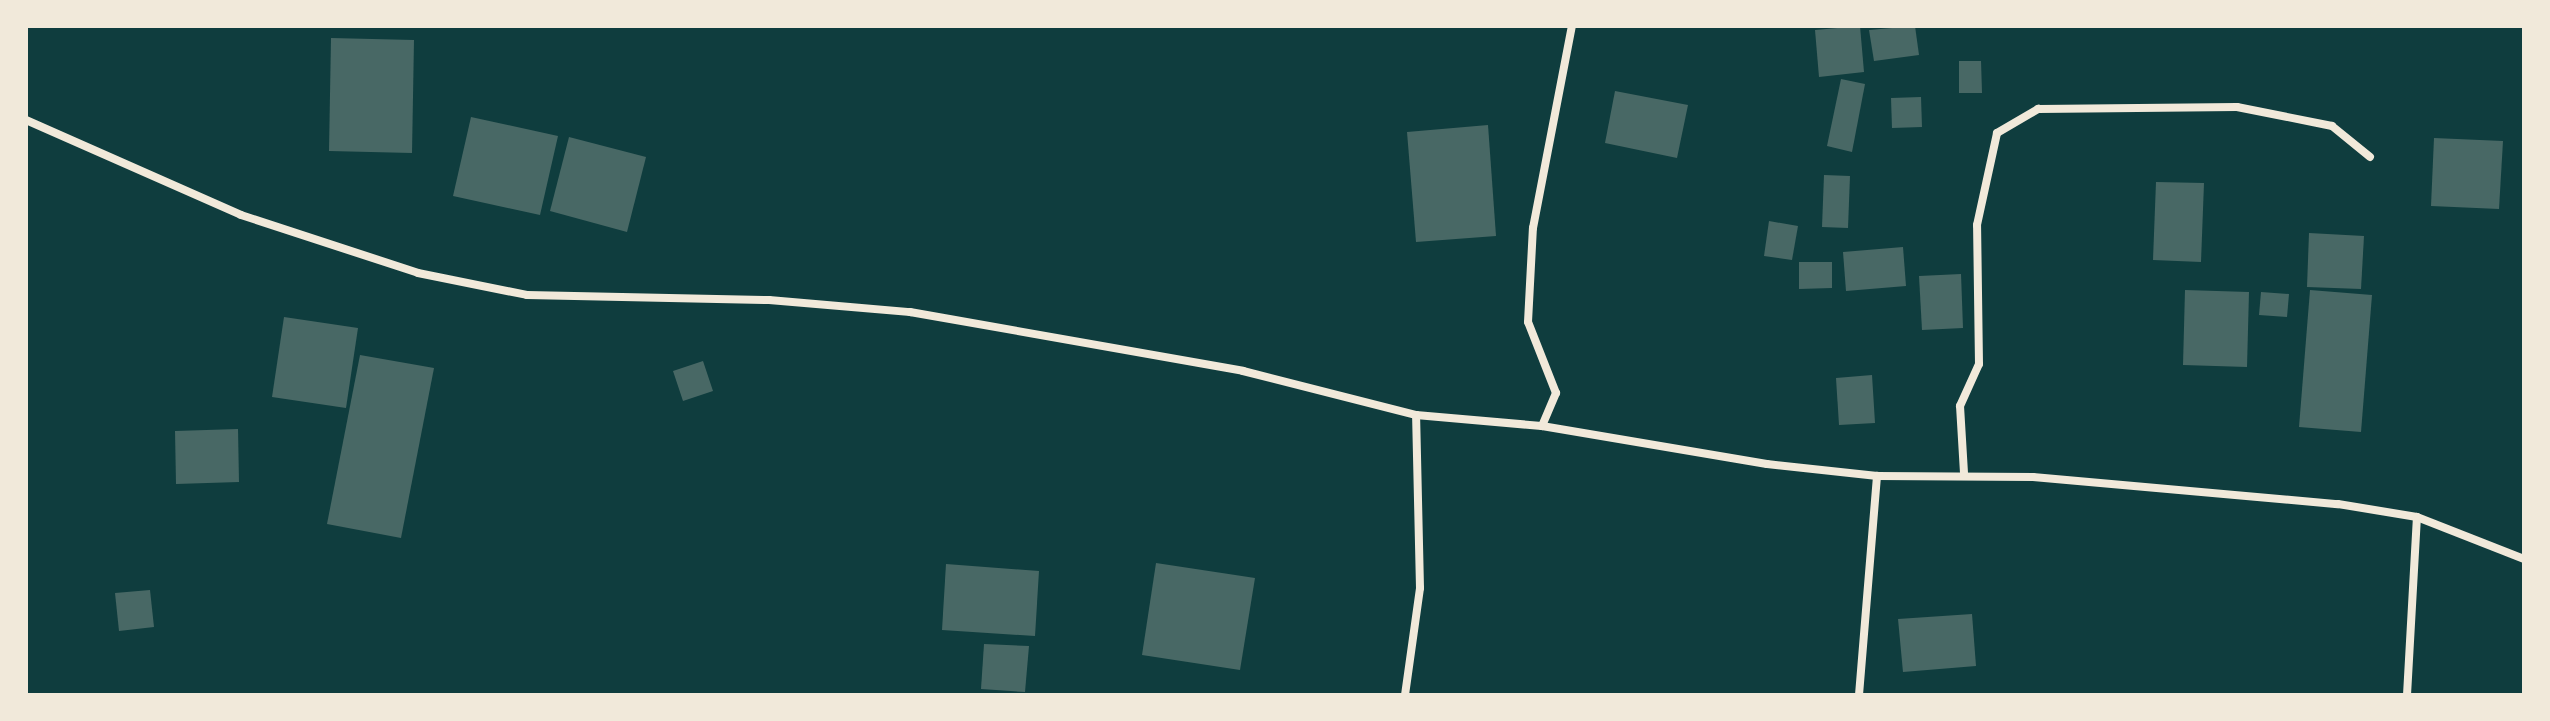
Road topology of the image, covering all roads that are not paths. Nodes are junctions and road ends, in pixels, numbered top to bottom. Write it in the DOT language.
graph roads {
  1 [pos="1572,26"];
  2 [pos="26,120"];
  3 [pos="2370,157"];
  4 [pos="1416,415"];
  5 [pos="1542,426"];
  6 [pos="1964,473"];
  7 [pos="1877,476"];
  8 [pos="2417,517"];
  9 [pos="2524,559"];
  10 [pos="1405,695"];
  11 [pos="1859,695"];
  12 [pos="2407,695"];
  1 -- 5 [label="street"];
  2 -- 4 [label="street"];
  3 -- 6 [label="street"];
  4 -- 5 [label="street"];
  4 -- 10 [label="street"];
  5 -- 7 [label="street"];
  6 -- 7 [label="street"];
  6 -- 8 [label="street"];
  7 -- 11 [label="street"];
  8 -- 9 [label="street"];
  8 -- 12 [label="street"];
}
